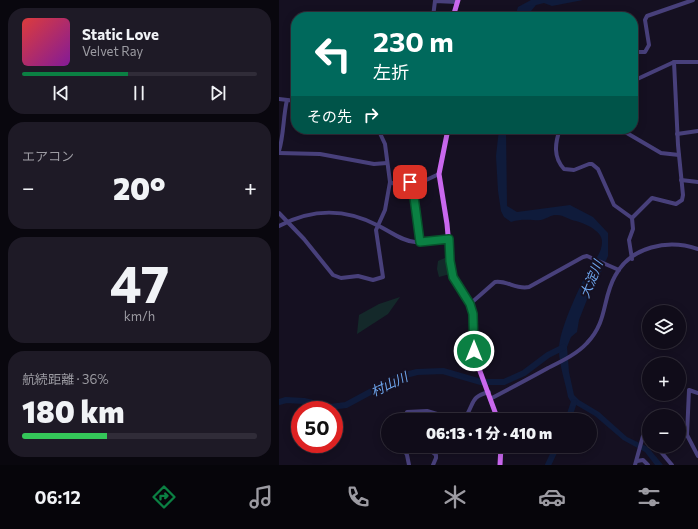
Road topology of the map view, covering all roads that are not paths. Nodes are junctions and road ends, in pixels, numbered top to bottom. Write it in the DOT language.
graph roads {
  1 [pos="693,0"];
  2 [pos="458,1"];
  3 [pos="434,12"];
  4 [pos="455,12"];
  5 [pos="638,52"];
  6 [pos="674,62"];
  7 [pos="698,62"];
  8 [pos="638,79"];
  9 [pos="279,98"];
  10 [pos="287,100"];
  11 [pos="291,100"];
  12 [pos="698,131"];
  13 [pos="380,134"];
  14 [pos="447,134"];
  15 [pos="558,134"];
  16 [pos="629,134"];
  17 [pos="677,134"];
  18 [pos="279,152"];
  19 [pos="679,155"];
  20 [pos="387,163"];
  21 [pos="439,174"];
  22 [pos="681,180"];
  23 [pos="390,182"];
  24 [pos="698,182"];
  25 [pos="412,192"];
  26 [pos="279,213"];
  27 [pos="632,218"];
  28 [pos="287,222"];
  29 [pos="377,225"];
  30 [pos="279,226"];
  31 [pos="449,239"];
  32 [pos="420,242"];
  33 [pos="698,249"];
  34 [pos="631,259"];
  35 [pos="619,270"];
  36 [pos="470,304"];
  37 [pos="489,392"];
  38 [pos="698,393"];
  39 [pos="492,398"];
  40 [pos="407,413"];
  41 [pos="434,413"];
  42 [pos="467,413"];
  43 [pos="496,413"];
  44 [pos="642,439"];
  45 [pos="406,453"];
  46 [pos="434,453"];
  47 [pos="501,453"];
  48 [pos="662,453"];
  49 [pos="698,456"];
  50 [pos="643,460"];
  51 [pos="637,461"];
  52 [pos="409,465"];
  53 [pos="433,465"];
  54 [pos="500,465"];
  55 [pos="641,465"];
  56 [pos="648,465"];
  57 [pos="672,465"];
  1 -- 5 [label="street"];
  2 -- 3 [label="street"];
  2 -- 4 [label="main road"];
  6 -- 7 [label="street"];
  6 -- 8 [label="street"];
  6 -- 17 [label="street"];
  9 -- 10 [label="street"];
  10 -- 11 [label="street"];
  10 -- 18 [label="street"];
  12 -- 17 [label="street"];
  13 -- 20 [label="street"];
  14 -- 21 [label="main road"];
  15 -- 27 [label="street"];
  16 -- 19 [label="street"];
  17 -- 19 [label="street"];
  18 -- 20 [label="street"];
  19 -- 22 [label="street"];
  20 -- 23 [label="street"];
  21 -- 25 [label="street"];
  21 -- 31 [label="main road"];
  22 -- 24 [label="street"];
  22 -- 27 [label="street"];
  23 -- 25 [label="street"];
  23 -- 29 [label="street"];
  25 -- 32 [label="street"];
  26 -- 28 [label="street"];
  27 -- 34 [label="street"];
  28 -- 29 [label="street"];
  28 -- 29 [label="street"];
  28 -- 30 [label="street"];
  29 -- 32 [label="street"];
  31 -- 32 [label="street"];
  31 -- 36 [label="main road"];
  33 -- 34 [label="street"];
  34 -- 35 [label="street"];
  35 -- 36 [label="street"];
  35 -- 39 [label="street"];
  36 -- 37 [label="main road"];
  37 -- 39 [label="main road"];
  37 -- 42 [label="street"];
  38 -- 49 [label="street"];
  39 -- 43 [label="main road"];
  40 -- 41 [label="street"];
  44 -- 51 [label="street"];
  45 -- 52 [label="street"];
  46 -- 53 [label="street"];
  47 -- 54 [label="main road"];
  48 -- 57 [label="street"];
  50 -- 51 [label="street"];
  50 -- 55 [label="street"];
  50 -- 56 [label="street"];
}
